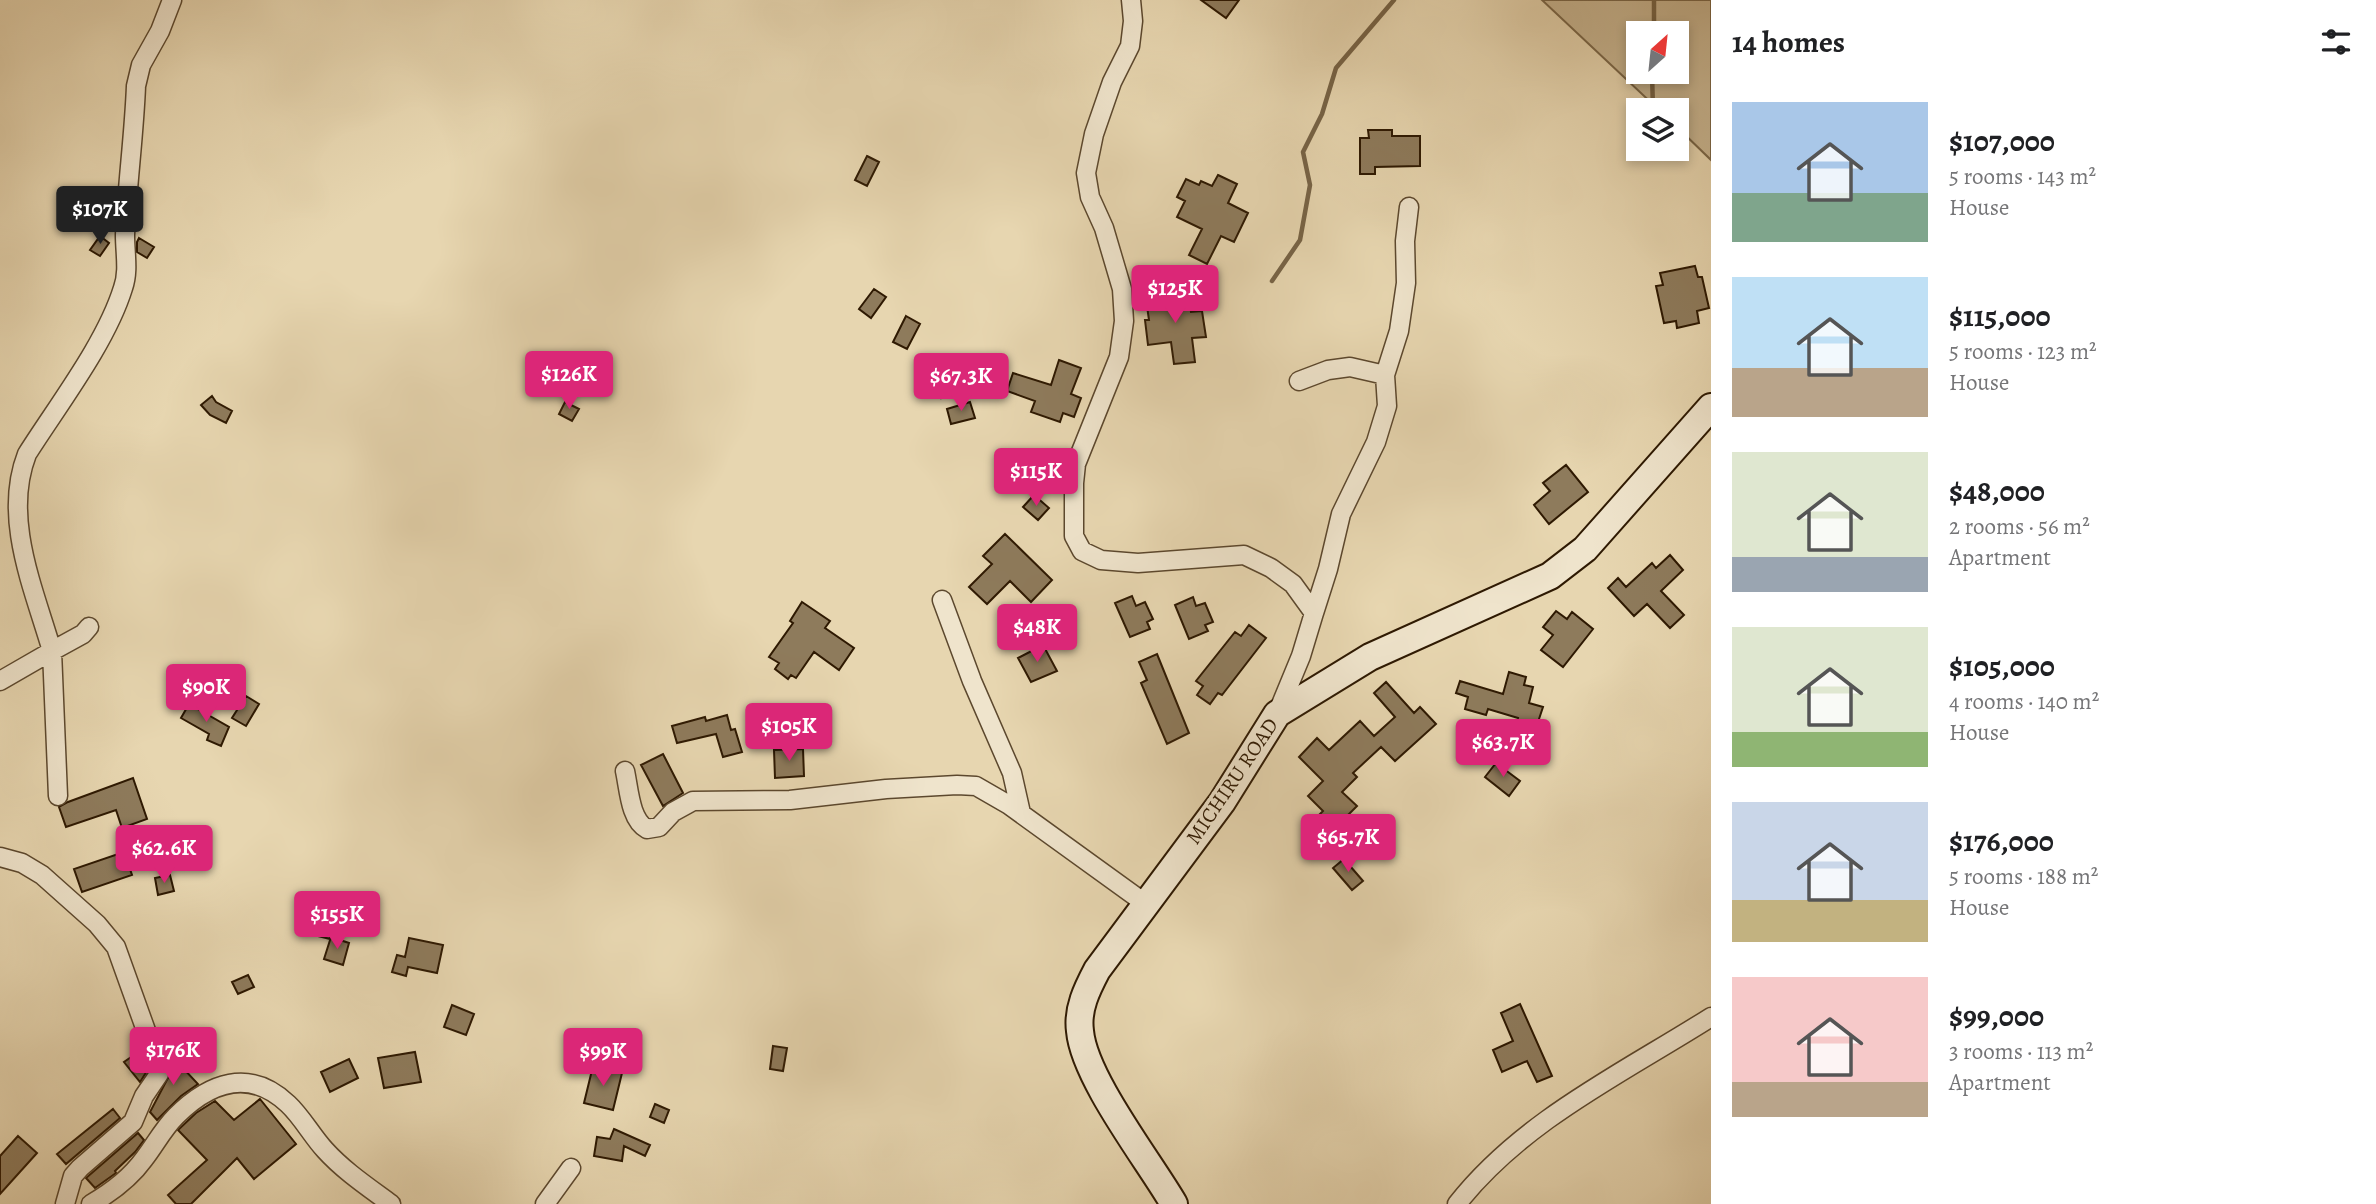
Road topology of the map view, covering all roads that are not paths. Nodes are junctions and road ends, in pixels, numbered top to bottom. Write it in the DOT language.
graph roads {
  1 [pos="172,0"];
  2 [pos="1131,0"];
  3 [pos="1409,207"];
  4 [pos="1385,375"];
  5 [pos="1299,381"];
  6 [pos="1711,407"];
  7 [pos="942,600"];
  8 [pos="1314,613"];
  9 [pos="89,627"];
  10 [pos="52,651"];
  11 [pos="0,681"];
  12 [pos="1277,713"];
  13 [pos="625,771"];
  14 [pos="58,796"];
  15 [pos="1021,813"];
  16 [pos="0,857"];
  17 [pos="1146,904"];
  18 [pos="1711,1017"];
  19 [pos="571,1168"];
  20 [pos="65,1204"];
  21 [pos="91,1204"];
  22 [pos="391,1204"];
  23 [pos="545,1204"];
  24 [pos="1174,1204"];
  25 [pos="1457,1204"];
  1 -- 10 [label="street"];
  2 -- 8 [label="street"];
  3 -- 4 [label="street"];
  4 -- 5 [label="street"];
  4 -- 8 [label="street"];
  6 -- 12 [label="street, MICHIRU ROAD"];
  7 -- 15 [label="street"];
  8 -- 12 [label="street"];
  9 -- 10 [label="street"];
  10 -- 11 [label="street"];
  10 -- 14 [label="street"];
  12 -- 17 [label="street, MICHIRU ROAD"];
  13 -- 15 [label="street"];
  15 -- 17 [label="street"];
  16 -- 20 [label="street"];
  17 -- 24 [label="street, MICHIRU ROAD"];
  18 -- 25 [label="street"];
  19 -- 23 [label="street"];
  21 -- 22 [label="street"];
}
